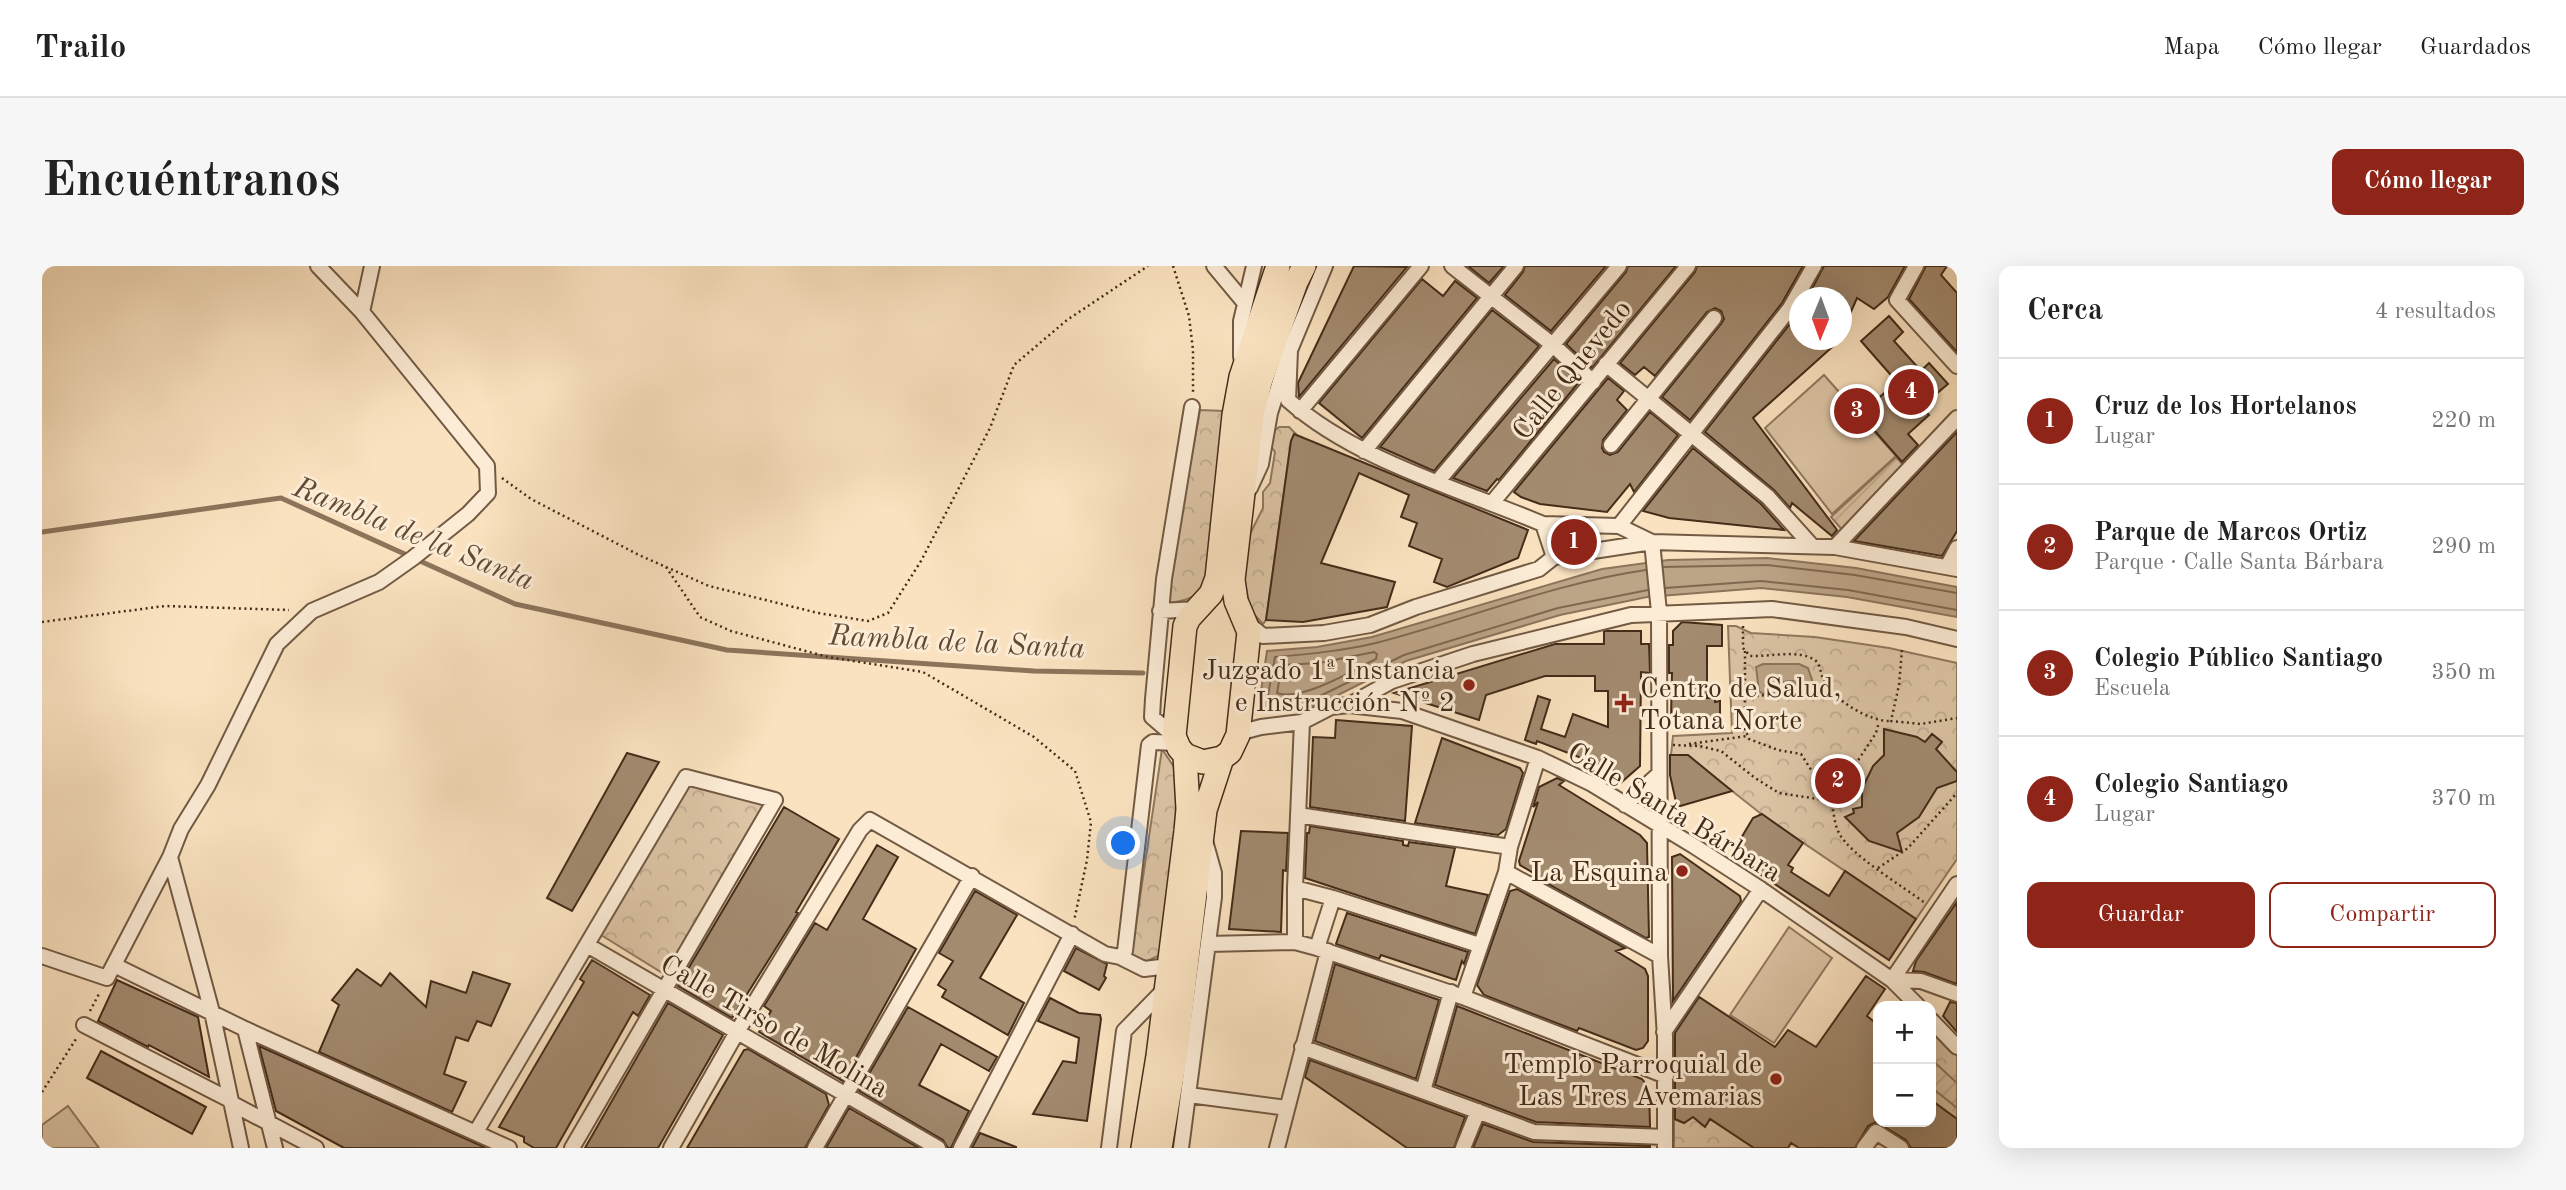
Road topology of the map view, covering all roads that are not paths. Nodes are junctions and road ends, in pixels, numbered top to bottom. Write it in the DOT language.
graph roads {
  1 [pos="318,266"];
  2 [pos="372,266"];
  3 [pos="1214,266"];
  4 [pos="1254,266"];
  5 [pos="1278,266"];
  6 [pos="1304,266"];
  7 [pos="1325,266"];
  8 [pos="1421,266"];
  9 [pos="1452,266"];
  10 [pos="1516,266"];
  11 [pos="1619,266"];
  12 [pos="1688,266"];
  13 [pos="1814,266"];
  14 [pos="1916,266"];
  15 [pos="1491,296"];
  16 [pos="1244,302"];
  17 [pos="362,312"];
  18 [pos="1714,318"];
  19 [pos="1553,345"];
  20 [pos="1290,350"];
  21 [pos="1606,364"];
  22 [pos="1957,366"];
  23 [pos="1241,376"];
  24 [pos="1593,382"];
  25 [pos="1648,400"];
  26 [pos="1192,407"];
  27 [pos="1300,411"];
  28 [pos="1957,418"];
  29 [pos="1691,434"];
  30 [pos="1611,445"];
  31 [pos="1364,450"];
  32 [pos="1438,481"];
  33 [pos="1492,502"];
  34 [pos="1241,508"];
  35 [pos="1543,524"];
  36 [pos="1619,526"];
  37 [pos="1652,542"];
  38 [pos="1812,546"];
  39 [pos="1835,547"];
  40 [pos="1957,548"];
  41 [pos="1554,557"];
  42 [pos="1952,568"];
  43 [pos="1200,608"];
  44 [pos="1659,612"];
  45 [pos="1159,617"];
  46 [pos="1244,620"];
  47 [pos="1183,636"];
  48 [pos="1957,639"];
  49 [pos="1349,705"];
  50 [pos="1302,722"];
  51 [pos="1238,733"];
  52 [pos="1179,744"];
  53 [pos="1222,758"];
  54 [pos="1538,758"];
  55 [pos="1659,774"];
  56 [pos="1625,805"];
  57 [pos="1298,815"];
  58 [pos="1661,827"];
  59 [pos="1203,833"];
  60 [pos="1510,847"];
  61 [pos="170,858"];
  62 [pos="1506,872"];
  63 [pos="972,876"];
  64 [pos="1957,884"];
  65 [pos="1295,888"];
  66 [pos="1761,889"];
  67 [pos="1333,898"];
  68 [pos="1072,934"];
  69 [pos="1295,942"];
  70 [pos="1208,944"];
  71 [pos="587,945"];
  72 [pos="1479,945"];
  73 [pos="1322,950"];
  74 [pos="42,956"];
  75 [pos="1660,956"];
  76 [pos="1120,957"];
  77 [pos="110,972"];
  78 [pos="1168,977"];
  79 [pos="1892,980"];
  80 [pos="664,992"];
  81 [pos="1957,994"];
  82 [pos="1457,995"];
  83 [pos="1912,1001"];
  84 [pos="212,1012"];
  85 [pos="84,1025"];
  86 [pos="1936,1025"];
  87 [pos="245,1029"];
  88 [pos="737,1032"];
  89 [pos="1664,1032"];
  90 [pos="1303,1047"];
  91 [pos="1957,1047"];
  92 [pos="1666,1076"];
  93 [pos="1423,1091"];
  94 [pos="847,1094"];
  95 [pos="1189,1095"];
  96 [pos="230,1101"];
  97 [pos="1287,1108"];
  98 [pos="1478,1111"];
  99 [pos="269,1122"];
  100 [pos="476,1132"];
  101 [pos="1665,1143"];
  102 [pos="490,1144"];
  103 [pos="241,1148"];
  104 [pos="275,1148"];
  105 [pos="316,1148"];
  106 [pos="509,1148"];
  107 [pos="572,1148"];
  108 [pos="671,1148"];
  109 [pos="814,1148"];
  110 [pos="938,1148"];
  111 [pos="961,1148"];
  112 [pos="1109,1148"];
  113 [pos="1143,1148"];
  114 [pos="1160,1148"];
  115 [pos="1181,1148"];
  116 [pos="1277,1148"];
  117 [pos="1462,1148"];
  118 [pos="1864,1148"];
  119 [pos="1901,1148"];
  1 -- 17 [label="street"];
  2 -- 17 [label="street"];
  3 -- 16 [label="street"];
  4 -- 16 [label="street"];
  5 -- 23 [label="main road"];
  6 -- 34 [label="main road"];
  7 -- 20 [label="street"];
  8 -- 27 [label="street"];
  9 -- 15 [label="street"];
  10 -- 15 [label="street"];
  11 -- 19 [label="street"];
  12 -- 21 [label="street, Calle Quevedo"];
  13 -- 29 [label="street"];
  14 -- 22 [label="street"];
  15 -- 19 [label="street"];
  15 -- 31 [label="street"];
  16 -- 23 [label="street"];
  17 -- 61 [label="street"];
  18 -- 25 [label="street"];
  19 -- 24 [label="street"];
  19 -- 32 [label="street"];
  20 -- 27 [label="street"];
  20 -- 34 [label="street"];
  21 -- 24 [label="street, Calle Quevedo"];
  21 -- 25 [label="street"];
  23 -- 43 [label="main road"];
  24 -- 33 [label="street, Calle Quevedo"];
  25 -- 29 [label="street"];
  25 -- 30 [label="street"];
  26 -- 45 [label="street"];
  27 -- 31 [label="street"];
  28 -- 39 [label="street"];
  29 -- 36 [label="street"];
  29 -- 38 [label="street"];
  31 -- 32 [label="street"];
  32 -- 33 [label="street"];
  33 -- 35 [label="street"];
  34 -- 46 [label="main road"];
  35 -- 36 [label="street"];
  35 -- 41 [label="street"];
  36 -- 37 [label="street"];
  37 -- 38 [label="street"];
  37 -- 41 [label="street"];
  37 -- 44 [label="street"];
  38 -- 39 [label="street"];
  39 -- 42 [label="street"];
  40 -- 42 [label="street"];
  41 -- 46 [label="street"];
  43 -- 45 [label="street"];
  43 -- 46 [label="main road"];
  43 -- 47 [label="main road"];
  44 -- 48 [label="street"];
  44 -- 49 [label="street"];
  44 -- 55 [label="street"];
  45 -- 47 [label="street"];
  45 -- 52 [label="street"];
  46 -- 51 [label="main road"];
  47 -- 52 [label="main road"];
  49 -- 50 [label="street"];
  49 -- 54 [label="street, Calle Santa Bárbara"];
  50 -- 51 [label="street"];
  50 -- 57 [label="street"];
  51 -- 53 [label="main road"];
  52 -- 53 [label="main road"];
  52 -- 76 [label="street"];
  52 -- 78 [label="main road"];
  53 -- 59 [label="main road"];
  54 -- 56 [label="street, Calle Santa Bárbara"];
  54 -- 60 [label="street"];
  55 -- 56 [label="street"];
  55 -- 58 [label="street"];
  56 -- 58 [label="street, Calle Santa Bárbara"];
  57 -- 60 [label="street"];
  57 -- 65 [label="street"];
  58 -- 66 [label="street, Calle Santa Bárbara"];
  58 -- 75 [label="street"];
  59 -- 70 [label="street"];
  59 -- 114 [label="main road"];
  60 -- 62 [label="street"];
  61 -- 77 [label="street"];
  61 -- 84 [label="street"];
  62 -- 72 [label="street"];
  62 -- 75 [label="street"];
  63 -- 68 [label="street"];
  63 -- 88 [label="street"];
  63 -- 94 [label="street"];
  64 -- 79 [label="street"];
  65 -- 67 [label="street"];
  65 -- 69 [label="street"];
  66 -- 79 [label="street, Calle Santa Bárbara"];
  66 -- 89 [label="street"];
  67 -- 72 [label="street"];
  67 -- 73 [label="street"];
  68 -- 76 [label="street"];
  68 -- 111 [label="street"];
  69 -- 70 [label="street"];
  69 -- 73 [label="street"];
  70 -- 95 [label="street"];
  71 -- 80 [label="street, Calle Tirso de Molina"];
  71 -- 80 [label="street"];
  71 -- 100 [label="street"];
  72 -- 82 [label="street"];
  73 -- 82 [label="street"];
  73 -- 90 [label="street"];
  74 -- 77 [label="street"];
  75 -- 89 [label="street"];
  76 -- 78 [label="street"];
  77 -- 84 [label="street"];
  78 -- 112 [label="street"];
  78 -- 113 [label="main road"];
  79 -- 81 [label="street, Calle Santa Bárbara"];
  79 -- 83 [label="street"];
  80 -- 88 [label="street, Calle Tirso de Molina"];
  80 -- 107 [label="street"];
  82 -- 92 [label="street"];
  82 -- 93 [label="street"];
  84 -- 87 [label="street"];
  84 -- 96 [label="street"];
  85 -- 96 [label="street"];
  86 -- 91 [label="street"];
  87 -- 99 [label="street"];
  87 -- 100 [label="street"];
  88 -- 94 [label="street, Calle Tirso de Molina"];
  88 -- 108 [label="street"];
  89 -- 92 [label="street"];
  90 -- 93 [label="street"];
  90 -- 97 [label="street"];
  92 -- 101 [label="street"];
  93 -- 98 [label="street"];
  94 -- 109 [label="street"];
  94 -- 110 [label="street, Calle Tirso de Molina"];
  95 -- 97 [label="street"];
  95 -- 115 [label="street"];
  96 -- 99 [label="street"];
  96 -- 103 [label="street"];
  97 -- 116 [label="street"];
  98 -- 101 [label="street"];
  98 -- 117 [label="street"];
  99 -- 104 [label="street"];
  99 -- 105 [label="street"];
  100 -- 102 [label="street"];
  102 -- 106 [label="street"];
  118 -- 119 [label="street"];
}
